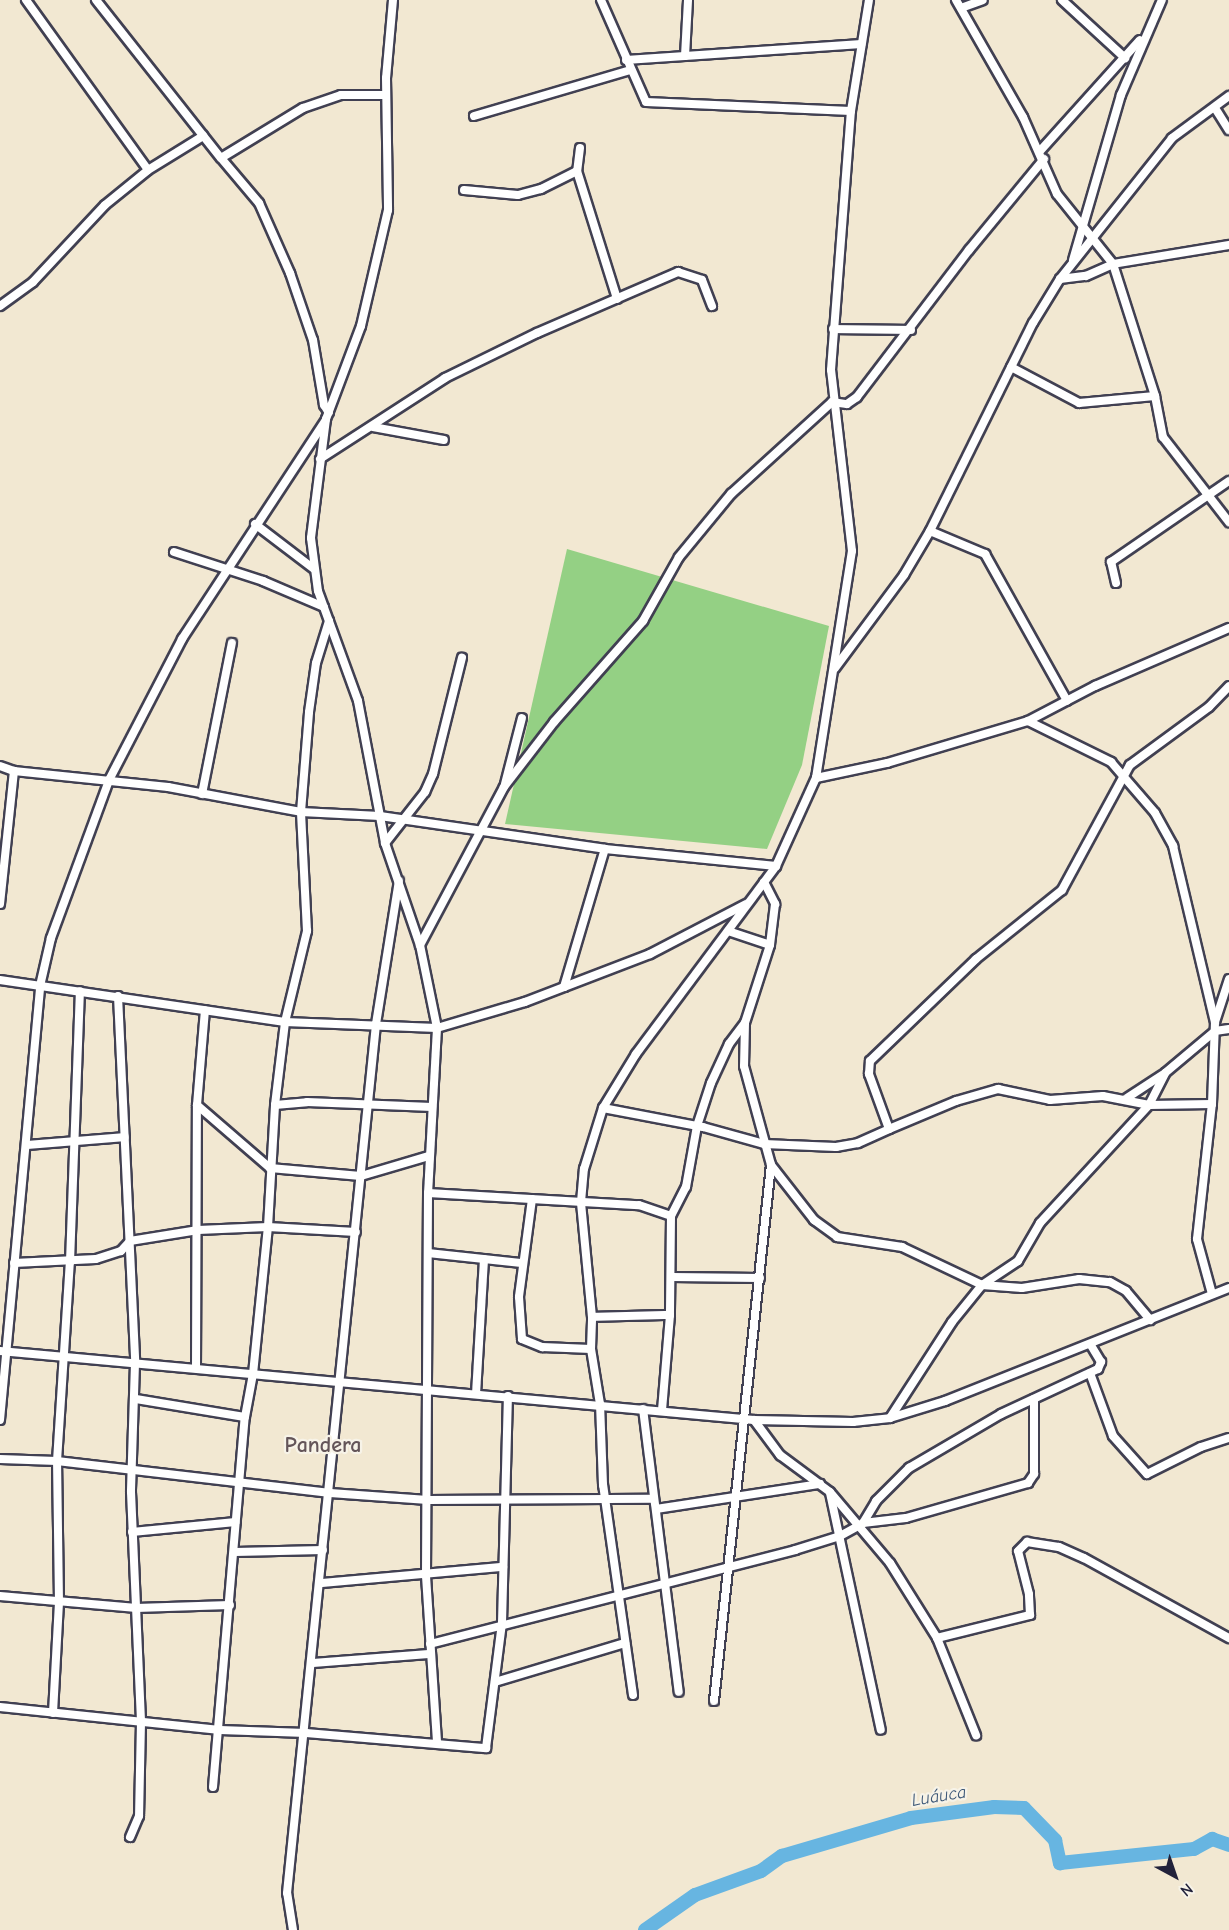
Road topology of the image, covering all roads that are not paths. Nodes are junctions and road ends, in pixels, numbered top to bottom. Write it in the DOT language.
graph roads {
  1 [pos="26,0"];
  2 [pos="96,0"];
  3 [pos="393,0"];
  4 [pos="602,0"];
  5 [pos="688,0"];
  6 [pos="869,0"];
  7 [pos="983,0"];
  8 [pos="1062,0"];
  9 [pos="1162,0"];
  10 [pos="959,4"];
  11 [pos="1146,35"];
  12 [pos="861,44"];
  13 [pos="685,56"];
  14 [pos="1125,58"];
  15 [pos="626,60"];
  16 [pos="630,69"];
  17 [pos="386,95"];
  18 [pos="1229,96"];
  19 [pos="1215,108"];
  20 [pos="851,111"];
  21 [pos="474,116"];
  22 [pos="1229,130"];
  23 [pos="203,136"];
  24 [pos="580,148"];
  25 [pos="1042,155"];
  26 [pos="221,158"];
  27 [pos="148,170"];
  28 [pos="577,171"];
  29 [pos="464,190"];
  30 [pos="1082,224"];
  31 [pos="1095,237"];
  32 [pos="1229,245"];
  33 [pos="1072,264"];
  34 [pos="1113,264"];
  35 [pos="1060,279"];
  36 [pos="617,299"];
  37 [pos="0,306"];
  38 [pos="712,306"];
  39 [pos="834,329"];
  40 [pos="911,330"];
  41 [pos="1011,367"];
  42 [pos="1155,396"];
  43 [pos="832,402"];
  44 [pos="327,416"];
  45 [pos="373,427"];
  46 [pos="444,440"];
  47 [pos="320,459"];
  48 [pos="1229,481"];
  49 [pos="1206,497"];
  50 [pos="1229,522"];
  51 [pos="255,524"];
  52 [pos="930,531"];
  53 [pos="174,552"];
  54 [pos="227,568"];
  55 [pos="314,569"];
  56 [pos="1116,583"];
  57 [pos="324,607"];
  58 [pos="329,621"];
  59 [pos="1229,628"];
  60 [pos="232,643"];
  61 [pos="462,658"];
  62 [pos="834,670"];
  63 [pos="1229,686"];
  64 [pos="1066,701"];
  65 [pos="522,718"];
  66 [pos="1028,721"];
  67 [pos="0,766"];
  68 [pos="14,771"];
  69 [pos="1125,773"];
  70 [pos="816,778"];
  71 [pos="109,780"];
  72 [pos="504,788"];
  73 [pos="202,794"];
  74 [pos="301,812"];
  75 [pos="380,816"];
  76 [pos="401,820"];
  77 [pos="482,832"];
  78 [pos="385,843"];
  79 [pos="605,849"];
  80 [pos="776,866"];
  81 [pos="399,878"];
  82 [pos="764,882"];
  83 [pos="749,902"];
  84 [pos="0,904"];
  85 [pos="728,932"];
  86 [pos="420,945"];
  87 [pos="770,945"];
  88 [pos="1229,979"];
  89 [pos="0,980"];
  90 [pos="40,986"];
  91 [pos="564,987"];
  92 [pos="80,991"];
  93 [pos="118,996"];
  94 [pos="205,1010"];
  95 [pos="285,1022"];
  96 [pos="745,1023"];
  97 [pos="375,1024"];
  98 [pos="1215,1027"];
  99 [pos="437,1029"];
  100 [pos="1229,1029"];
  101 [pos="1165,1073"];
  102 [pos="1127,1098"];
  103 [pos="1212,1104"];
  104 [pos="196,1105"];
  105 [pos="275,1105"];
  106 [pos="1149,1105"];
  107 [pos="368,1107"];
  108 [pos="432,1107"];
  109 [pos="603,1108"];
  110 [pos="698,1126"];
  111 [pos="889,1129"];
  112 [pos="125,1137"];
  113 [pos="75,1142"];
  114 [pos="28,1144"];
  115 [pos="764,1144"];
  116 [pos="429,1156"];
  117 [pos="771,1165"];
  118 [pos="270,1168"];
  119 [pos="361,1176"];
  120 [pos="428,1193"];
  121 [pos="532,1199"];
  122 [pos="581,1202"];
  123 [pos="670,1216"];
  124 [pos="268,1227"];
  125 [pos="198,1230"];
  126 [pos="356,1232"];
  127 [pos="130,1241"];
  128 [pos="428,1253"];
  129 [pos="484,1259"];
  130 [pos="70,1262"];
  131 [pos="14,1263"];
  132 [pos="522,1263"];
  133 [pos="672,1277"];
  134 [pos="760,1278"];
  135 [pos="982,1285"];
  136 [pos="1229,1288"];
  137 [pos="1212,1294"];
  138 [pos="670,1315"];
  139 [pos="592,1317"];
  140 [pos="1150,1320"];
  141 [pos="1090,1344"];
  142 [pos="591,1349"];
  143 [pos="3,1351"];
  144 [pos="65,1356"];
  145 [pos="135,1363"];
  146 [pos="196,1368"];
  147 [pos="1090,1373"];
  148 [pos="253,1374"];
  149 [pos="340,1382"];
  150 [pos="428,1389"];
  151 [pos="476,1394"];
  152 [pos="508,1396"];
  153 [pos="136,1399"];
  154 [pos="1034,1399"];
  155 [pos="600,1404"];
  156 [pos="643,1409"];
  157 [pos="662,1411"];
  158 [pos="245,1417"];
  159 [pos="890,1418"];
  160 [pos="744,1419"];
  161 [pos="0,1420"];
  162 [pos="754,1420"];
  163 [pos="1229,1438"];
  164 [pos="0,1459"];
  165 [pos="57,1461"];
  166 [pos="132,1470"];
  167 [pos="239,1483"];
  168 [pos="820,1484"];
  169 [pos="830,1492"];
  170 [pos="330,1493"];
  171 [pos="507,1498"];
  172 [pos="734,1498"];
  173 [pos="652,1499"];
  174 [pos="428,1500"];
  175 [pos="605,1501"];
  176 [pos="656,1509"];
  177 [pos="236,1522"];
  178 [pos="861,1524"];
  179 [pos="132,1532"];
  180 [pos="840,1536"];
  181 [pos="323,1550"];
  182 [pos="235,1552"];
  183 [pos="503,1567"];
  184 [pos="726,1567"];
  185 [pos="426,1576"];
  186 [pos="322,1583"];
  187 [pos="666,1584"];
  188 [pos="0,1596"];
  189 [pos="621,1596"];
  190 [pos="59,1602"];
  191 [pos="230,1605"];
  192 [pos="136,1608"];
  193 [pos="502,1623"];
  194 [pos="937,1638"];
  195 [pos="1229,1638"];
  196 [pos="625,1642"];
  197 [pos="430,1644"];
  198 [pos="429,1654"];
  199 [pos="313,1663"];
  200 [pos="495,1682"];
  201 [pos="679,1692"];
  202 [pos="633,1695"];
  203 [pos="714,1701"];
  204 [pos="0,1707"];
  205 [pos="53,1713"];
  206 [pos="141,1722"];
  207 [pos="220,1730"];
  208 [pos="881,1730"];
  209 [pos="306,1732"];
  210 [pos="976,1735"];
  211 [pos="437,1743"];
  212 [pos="213,1787"];
  213 [pos="130,1837"];
  214 [pos="293,1930"];
  1 -- 27 [label="street"];
  2 -- 23 [label="street"];
  3 -- 17 [label="street"];
  4 -- 15 [label="street"];
  5 -- 13 [label="street"];
  6 -- 12 [label="street"];
  7 -- 10 [label="street"];
  8 -- 14 [label="street"];
  9 -- 11 [label="street"];
  10 -- 25 [label="street"];
  11 -- 14 [label="street"];
  11 -- 30 [label="street"];
  12 -- 13 [label="street"];
  12 -- 20 [label="street"];
  13 -- 15 [label="street"];
  14 -- 25 [label="street"];
  15 -- 16 [label="street"];
  16 -- 20 [label="street"];
  16 -- 21 [label="street"];
  17 -- 26 [label="street"];
  17 -- 44 [label="street"];
  18 -- 19 [label="street"];
  19 -- 22 [label="street"];
  19 -- 31 [label="street"];
  20 -- 39 [label="street"];
  23 -- 26 [label="street"];
  23 -- 27 [label="street"];
  24 -- 28 [label="street"];
  25 -- 30 [label="street"];
  25 -- 40 [label="street"];
  26 -- 44 [label="street"];
  27 -- 37 [label="street"];
  28 -- 29 [label="street"];
  28 -- 36 [label="street"];
  30 -- 31 [label="street"];
  30 -- 33 [label="street"];
  31 -- 33 [label="street"];
  31 -- 34 [label="street"];
  32 -- 34 [label="street"];
  33 -- 35 [label="street"];
  34 -- 35 [label="street"];
  34 -- 42 [label="street"];
  35 -- 41 [label="street"];
  36 -- 38 [label="street"];
  36 -- 45 [label="street"];
  39 -- 40 [label="street"];
  39 -- 43 [label="street"];
  40 -- 43 [label="street"];
  41 -- 42 [label="street"];
  41 -- 52 [label="street"];
  42 -- 49 [label="street"];
  43 -- 62 [label="street"];
  43 -- 72 [label="street"];
  44 -- 47 [label="street"];
  44 -- 51 [label="street"];
  45 -- 46 [label="street"];
  45 -- 47 [label="street"];
  47 -- 55 [label="street"];
  48 -- 49 [label="street"];
  49 -- 50 [label="street"];
  49 -- 56 [label="street"];
  51 -- 54 [label="street"];
  51 -- 55 [label="street"];
  52 -- 62 [label="street"];
  52 -- 64 [label="street"];
  53 -- 54 [label="street"];
  54 -- 57 [label="street"];
  54 -- 71 [label="street"];
  55 -- 57 [label="street"];
  57 -- 58 [label="street"];
  58 -- 74 [label="street"];
  58 -- 75 [label="street"];
  59 -- 64 [label="street"];
  60 -- 73 [label="street"];
  61 -- 76 [label="street"];
  62 -- 70 [label="street"];
  63 -- 69 [label="street"];
  64 -- 66 [label="street"];
  65 -- 72 [label="street"];
  66 -- 69 [label="street"];
  66 -- 70 [label="street"];
  67 -- 68 [label="street"];
  68 -- 71 [label="street"];
  68 -- 84 [label="street"];
  69 -- 98 [label="street"];
  69 -- 111 [label="street"];
  70 -- 80 [label="street"];
  71 -- 73 [label="street"];
  71 -- 90 [label="street"];
  72 -- 77 [label="street"];
  73 -- 74 [label="street"];
  74 -- 75 [label="street"];
  74 -- 95 [label="street"];
  75 -- 76 [label="street"];
  75 -- 78 [label="street"];
  76 -- 77 [label="street"];
  76 -- 78 [label="street"];
  77 -- 79 [label="street"];
  77 -- 86 [label="street"];
  78 -- 81 [label="street"];
  79 -- 80 [label="street"];
  79 -- 91 [label="street"];
  80 -- 82 [label="street"];
  81 -- 86 [label="street"];
  81 -- 97 [label="street"];
  82 -- 83 [label="street"];
  82 -- 87 [label="street"];
  83 -- 85 [label="street"];
  83 -- 91 [label="street"];
  85 -- 87 [label="street"];
  85 -- 109 [label="street"];
  86 -- 99 [label="street"];
  87 -- 96 [label="street"];
  88 -- 98 [label="street"];
  89 -- 90 [label="street"];
  90 -- 92 [label="street"];
  90 -- 114 [label="street"];
  91 -- 99 [label="street"];
  92 -- 93 [label="street"];
  92 -- 113 [label="street"];
  93 -- 94 [label="street"];
  93 -- 112 [label="street"];
  94 -- 95 [label="street"];
  94 -- 104 [label="street"];
  95 -- 97 [label="street"];
  95 -- 105 [label="street"];
  96 -- 110 [label="street"];
  96 -- 115 [label="street"];
  97 -- 99 [label="street"];
  97 -- 107 [label="street"];
  98 -- 100 [label="street"];
  98 -- 101 [label="street"];
  98 -- 103 [label="street"];
  99 -- 108 [label="street"];
  101 -- 102 [label="street"];
  101 -- 106 [label="street"];
  102 -- 106 [label="street"];
  102 -- 111 [label="street"];
  103 -- 106 [label="street"];
  103 -- 137 [label="street"];
  104 -- 118 [label="street"];
  104 -- 125 [label="street"];
  105 -- 107 [label="street"];
  105 -- 118 [label="street"];
  106 -- 135 [label="street"];
  107 -- 108 [label="street"];
  107 -- 119 [label="street"];
  108 -- 116 [label="street"];
  109 -- 110 [label="street"];
  109 -- 122 [label="street"];
  110 -- 115 [label="street"];
  110 -- 123 [label="street"];
  111 -- 115 [label="street"];
  112 -- 113 [label="street"];
  112 -- 127 [label="street"];
  113 -- 114 [label="street"];
  113 -- 130 [label="street"];
  114 -- 131 [label="street"];
  115 -- 117 [label="street"];
  116 -- 119 [label="street"];
  116 -- 120 [label="street"];
  117 -- 134 [label="street"];
  117 -- 135 [label="street"];
  118 -- 119 [label="street"];
  118 -- 124 [label="street"];
  119 -- 126 [label="street"];
  120 -- 121 [label="street"];
  120 -- 128 [label="street"];
  121 -- 122 [label="street"];
  121 -- 132 [label="street"];
  122 -- 123 [label="street"];
  122 -- 139 [label="street"];
  123 -- 133 [label="street"];
  124 -- 125 [label="street"];
  124 -- 126 [label="street"];
  124 -- 148 [label="street"];
  125 -- 127 [label="street"];
  125 -- 146 [label="street"];
  126 -- 149 [label="street"];
  127 -- 130 [label="street"];
  127 -- 145 [label="street"];
  128 -- 129 [label="street"];
  128 -- 150 [label="street"];
  129 -- 132 [label="street"];
  129 -- 151 [label="street"];
  130 -- 131 [label="street"];
  130 -- 144 [label="street"];
  131 -- 143 [label="street"];
  132 -- 142 [label="street"];
  133 -- 134 [label="street"];
  133 -- 138 [label="street"];
  134 -- 160 [label="street"];
  135 -- 140 [label="street"];
  135 -- 159 [label="street"];
  136 -- 137 [label="street"];
  137 -- 140 [label="street"];
  138 -- 139 [label="street"];
  138 -- 157 [label="street"];
  139 -- 142 [label="street"];
  140 -- 141 [label="street"];
  141 -- 147 [label="street"];
  141 -- 159 [label="street"];
  142 -- 155 [label="street"];
  143 -- 144 [label="street"];
  143 -- 161 [label="street"];
  144 -- 145 [label="street"];
  144 -- 165 [label="street"];
  145 -- 146 [label="street"];
  145 -- 153 [label="street"];
  146 -- 148 [label="street"];
  147 -- 154 [label="street"];
  147 -- 163 [label="street"];
  148 -- 149 [label="street"];
  148 -- 158 [label="street"];
  149 -- 150 [label="street"];
  149 -- 170 [label="street"];
  150 -- 151 [label="street"];
  150 -- 174 [label="street"];
  151 -- 152 [label="street"];
  152 -- 155 [label="street"];
  152 -- 171 [label="street"];
  153 -- 158 [label="street"];
  153 -- 166 [label="street"];
  154 -- 178 [label="street"];
  154 -- 178 [label="street"];
  155 -- 156 [label="street"];
  155 -- 175 [label="street"];
  156 -- 157 [label="street"];
  156 -- 173 [label="street"];
  157 -- 160 [label="street"];
  158 -- 167 [label="street"];
  159 -- 162 [label="street"];
  160 -- 162 [label="street"];
  160 -- 172 [label="street"];
  162 -- 168 [label="street"];
  164 -- 165 [label="street"];
  165 -- 166 [label="street"];
  165 -- 190 [label="street"];
  166 -- 167 [label="street"];
  166 -- 179 [label="street"];
  167 -- 170 [label="street"];
  167 -- 177 [label="street"];
  168 -- 169 [label="street"];
  168 -- 172 [label="street"];
  169 -- 178 [label="street"];
  169 -- 180 [label="street"];
  170 -- 174 [label="street"];
  170 -- 181 [label="street"];
  171 -- 174 [label="street"];
  171 -- 175 [label="street"];
  171 -- 183 [label="street"];
  172 -- 176 [label="street"];
  172 -- 184 [label="street"];
  173 -- 175 [label="street"];
  173 -- 176 [label="street"];
  174 -- 185 [label="street"];
  175 -- 189 [label="street"];
  176 -- 187 [label="street"];
  177 -- 179 [label="street"];
  177 -- 182 [label="street"];
  178 -- 180 [label="street"];
  178 -- 194 [label="street"];
  179 -- 192 [label="street"];
  180 -- 184 [label="street"];
  180 -- 208 [label="street"];
  181 -- 182 [label="street"];
  181 -- 186 [label="street"];
  182 -- 191 [label="street"];
  183 -- 185 [label="street"];
  183 -- 193 [label="street"];
  184 -- 187 [label="street"];
  184 -- 203 [label="street"];
  185 -- 186 [label="street"];
  185 -- 197 [label="street"];
  186 -- 199 [label="street"];
  187 -- 189 [label="street"];
  187 -- 201 [label="street"];
  188 -- 190 [label="street"];
  189 -- 193 [label="street"];
  189 -- 196 [label="street"];
  190 -- 192 [label="street"];
  190 -- 205 [label="street"];
  191 -- 192 [label="street"];
  191 -- 207 [label="street"];
  192 -- 206 [label="street"];
  193 -- 197 [label="street"];
  193 -- 200 [label="street"];
  194 -- 195 [label="street"];
  194 -- 210 [label="street"];
  196 -- 200 [label="street"];
  196 -- 202 [label="street"];
  197 -- 198 [label="street"];
  198 -- 199 [label="street"];
  198 -- 211 [label="street"];
  199 -- 209 [label="street"];
  200 -- 211 [label="street"];
  204 -- 205 [label="street"];
  205 -- 206 [label="street"];
  206 -- 207 [label="street"];
  206 -- 213 [label="street"];
  207 -- 209 [label="street"];
  207 -- 212 [label="street"];
  209 -- 211 [label="street"];
  209 -- 214 [label="street"];
}
